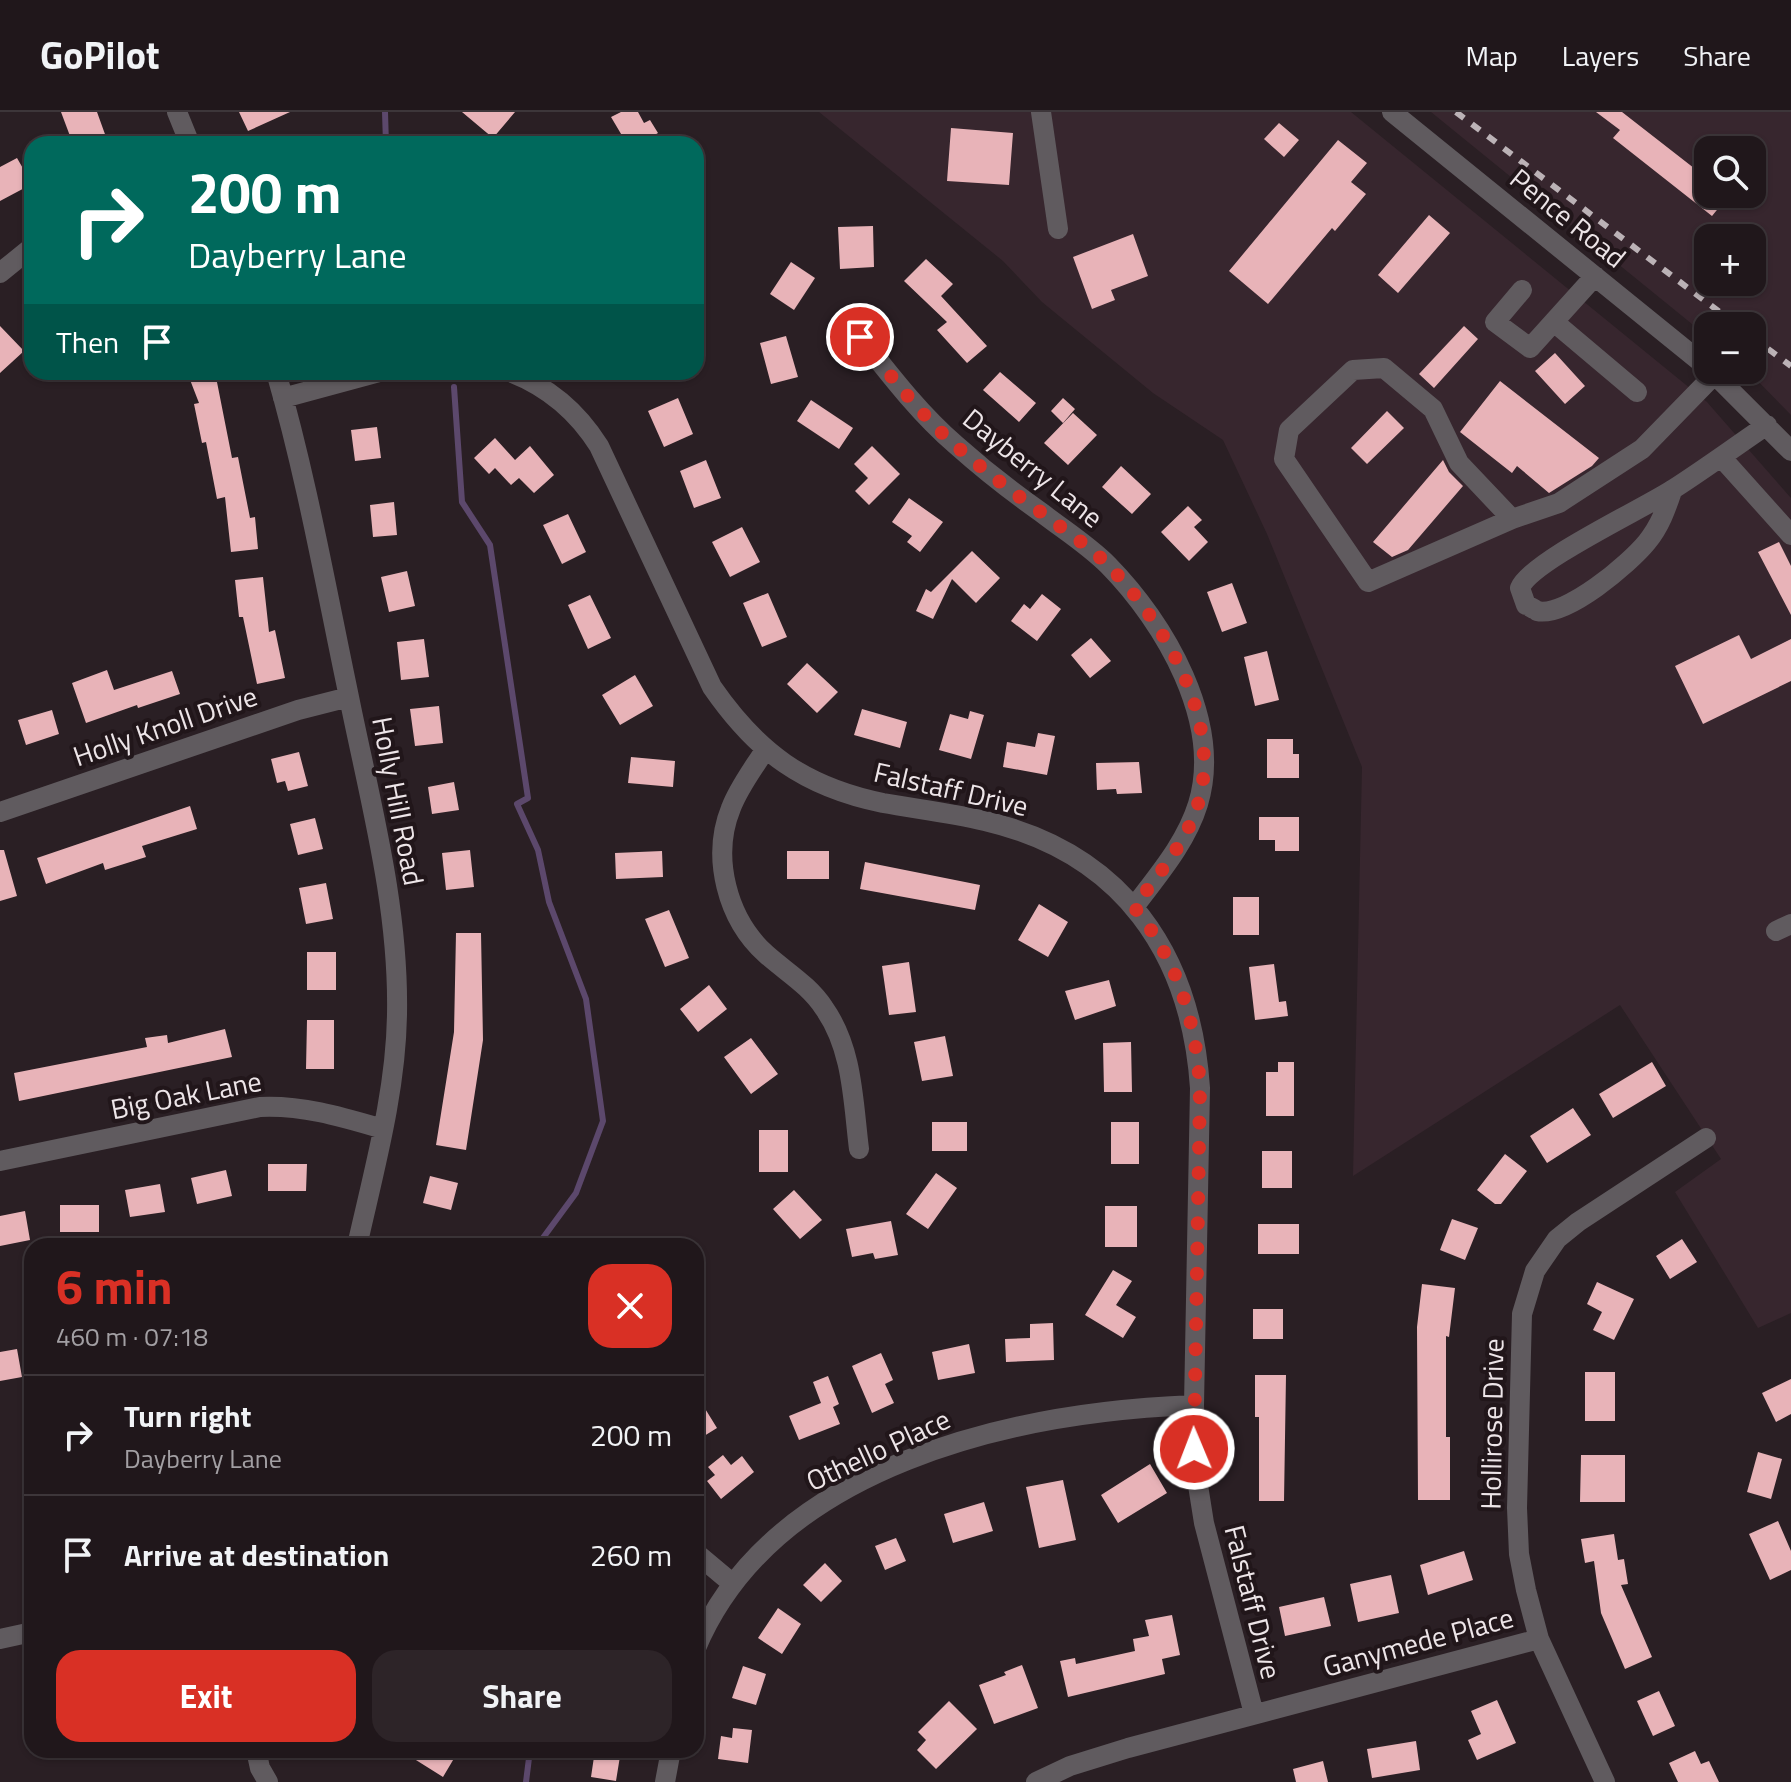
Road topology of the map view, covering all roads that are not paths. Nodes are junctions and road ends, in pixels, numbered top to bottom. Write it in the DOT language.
graph roads {
  1 [pos="177,112"];
  2 [pos="1041,112"];
  3 [pos="1401,115"];
  4 [pos="187,136"];
  5 [pos="1058,229"];
  6 [pos="24,254"];
  7 [pos="0,273"];
  8 [pos="1595,276"];
  9 [pos="1522,290"];
  10 [pos="1554,322"];
  11 [pos="860,337"];
  12 [pos="1694,357"];
  13 [pos="278,380"];
  14 [pos="349,380"];
  15 [pos="537,380"];
  16 [pos="1700,384"];
  17 [pos="1724,384"];
  18 [pos="1637,392"];
  19 [pos="283,398"];
  20 [pos="1767,425"];
  21 [pos="1791,451"];
  22 [pos="1721,457"];
  23 [pos="1672,491"];
  24 [pos="1512,519"];
  25 [pos="1791,535"];
  26 [pos="349,697"];
  27 [pos="765,750"];
  28 [pos="0,812"];
  29 [pos="1134,907"];
  30 [pos="383,1129"];
  31 [pos="1706,1138"];
  32 [pos="859,1149"];
  33 [pos="0,1161"];
  34 [pos="359,1238"];
  35 [pos="1194,1405"];
  36 [pos="704,1560"];
  37 [pos="733,1584"];
  38 [pos="704,1632"];
  39 [pos="24,1634"];
  40 [pos="0,1639"];
  41 [pos="1539,1639"];
  42 [pos="1254,1714"];
  43 [pos="258,1758"];
  44 [pos="670,1758"];
  45 [pos="268,1782"];
  46 [pos="665,1782"];
  47 [pos="1036,1782"];
  48 [pos="1605,1782"];
  1 -- 4 [label="street"];
  2 -- 5 [label="street"];
  3 -- 8 [label="street, Pence Road"];
  6 -- 7 [label="street"];
  8 -- 10 [label="street"];
  8 -- 12 [label="street, Pence Road"];
  9 -- 10 [label="street"];
  10 -- 18 [label="street"];
  11 -- 29 [label="street, Dayberry Lane"];
  13 -- 19 [label="street, Holly Hill Road"];
  14 -- 19 [label="street"];
  15 -- 27 [label="street, Falstaff Drive"];
  16 -- 24 [label="street"];
  17 -- 20 [label="street, Pence Road"];
  19 -- 26 [label="street, Holly Hill Road"];
  20 -- 21 [label="street, Pence Road"];
  20 -- 22 [label="street"];
  22 -- 23 [label="street"];
  22 -- 25 [label="street"];
  23 -- 23 [label="street"];
  24 -- 24 [label="street"];
  26 -- 28 [label="street, Holly Knoll Drive"];
  26 -- 30 [label="street, Holly Hill Road"];
  27 -- 29 [label="street, Falstaff Drive"];
  27 -- 32 [label="street"];
  29 -- 35 [label="street, Falstaff Drive"];
  30 -- 33 [label="street, Big Oak Lane"];
  30 -- 34 [label="street, Holly Hill Road"];
  31 -- 41 [label="street, Hollirose Drive"];
  35 -- 37 [label="street, Othello Place"];
  35 -- 42 [label="street, Falstaff Drive"];
  36 -- 37 [label="street"];
  37 -- 38 [label="street, Othello Place"];
  39 -- 40 [label="street"];
  41 -- 42 [label="street, Ganymede Place"];
  41 -- 48 [label="street, Hollirose Drive"];
  42 -- 47 [label="street, Ganymede Place"];
  43 -- 45 [label="street"];
  44 -- 46 [label="street"];
}
